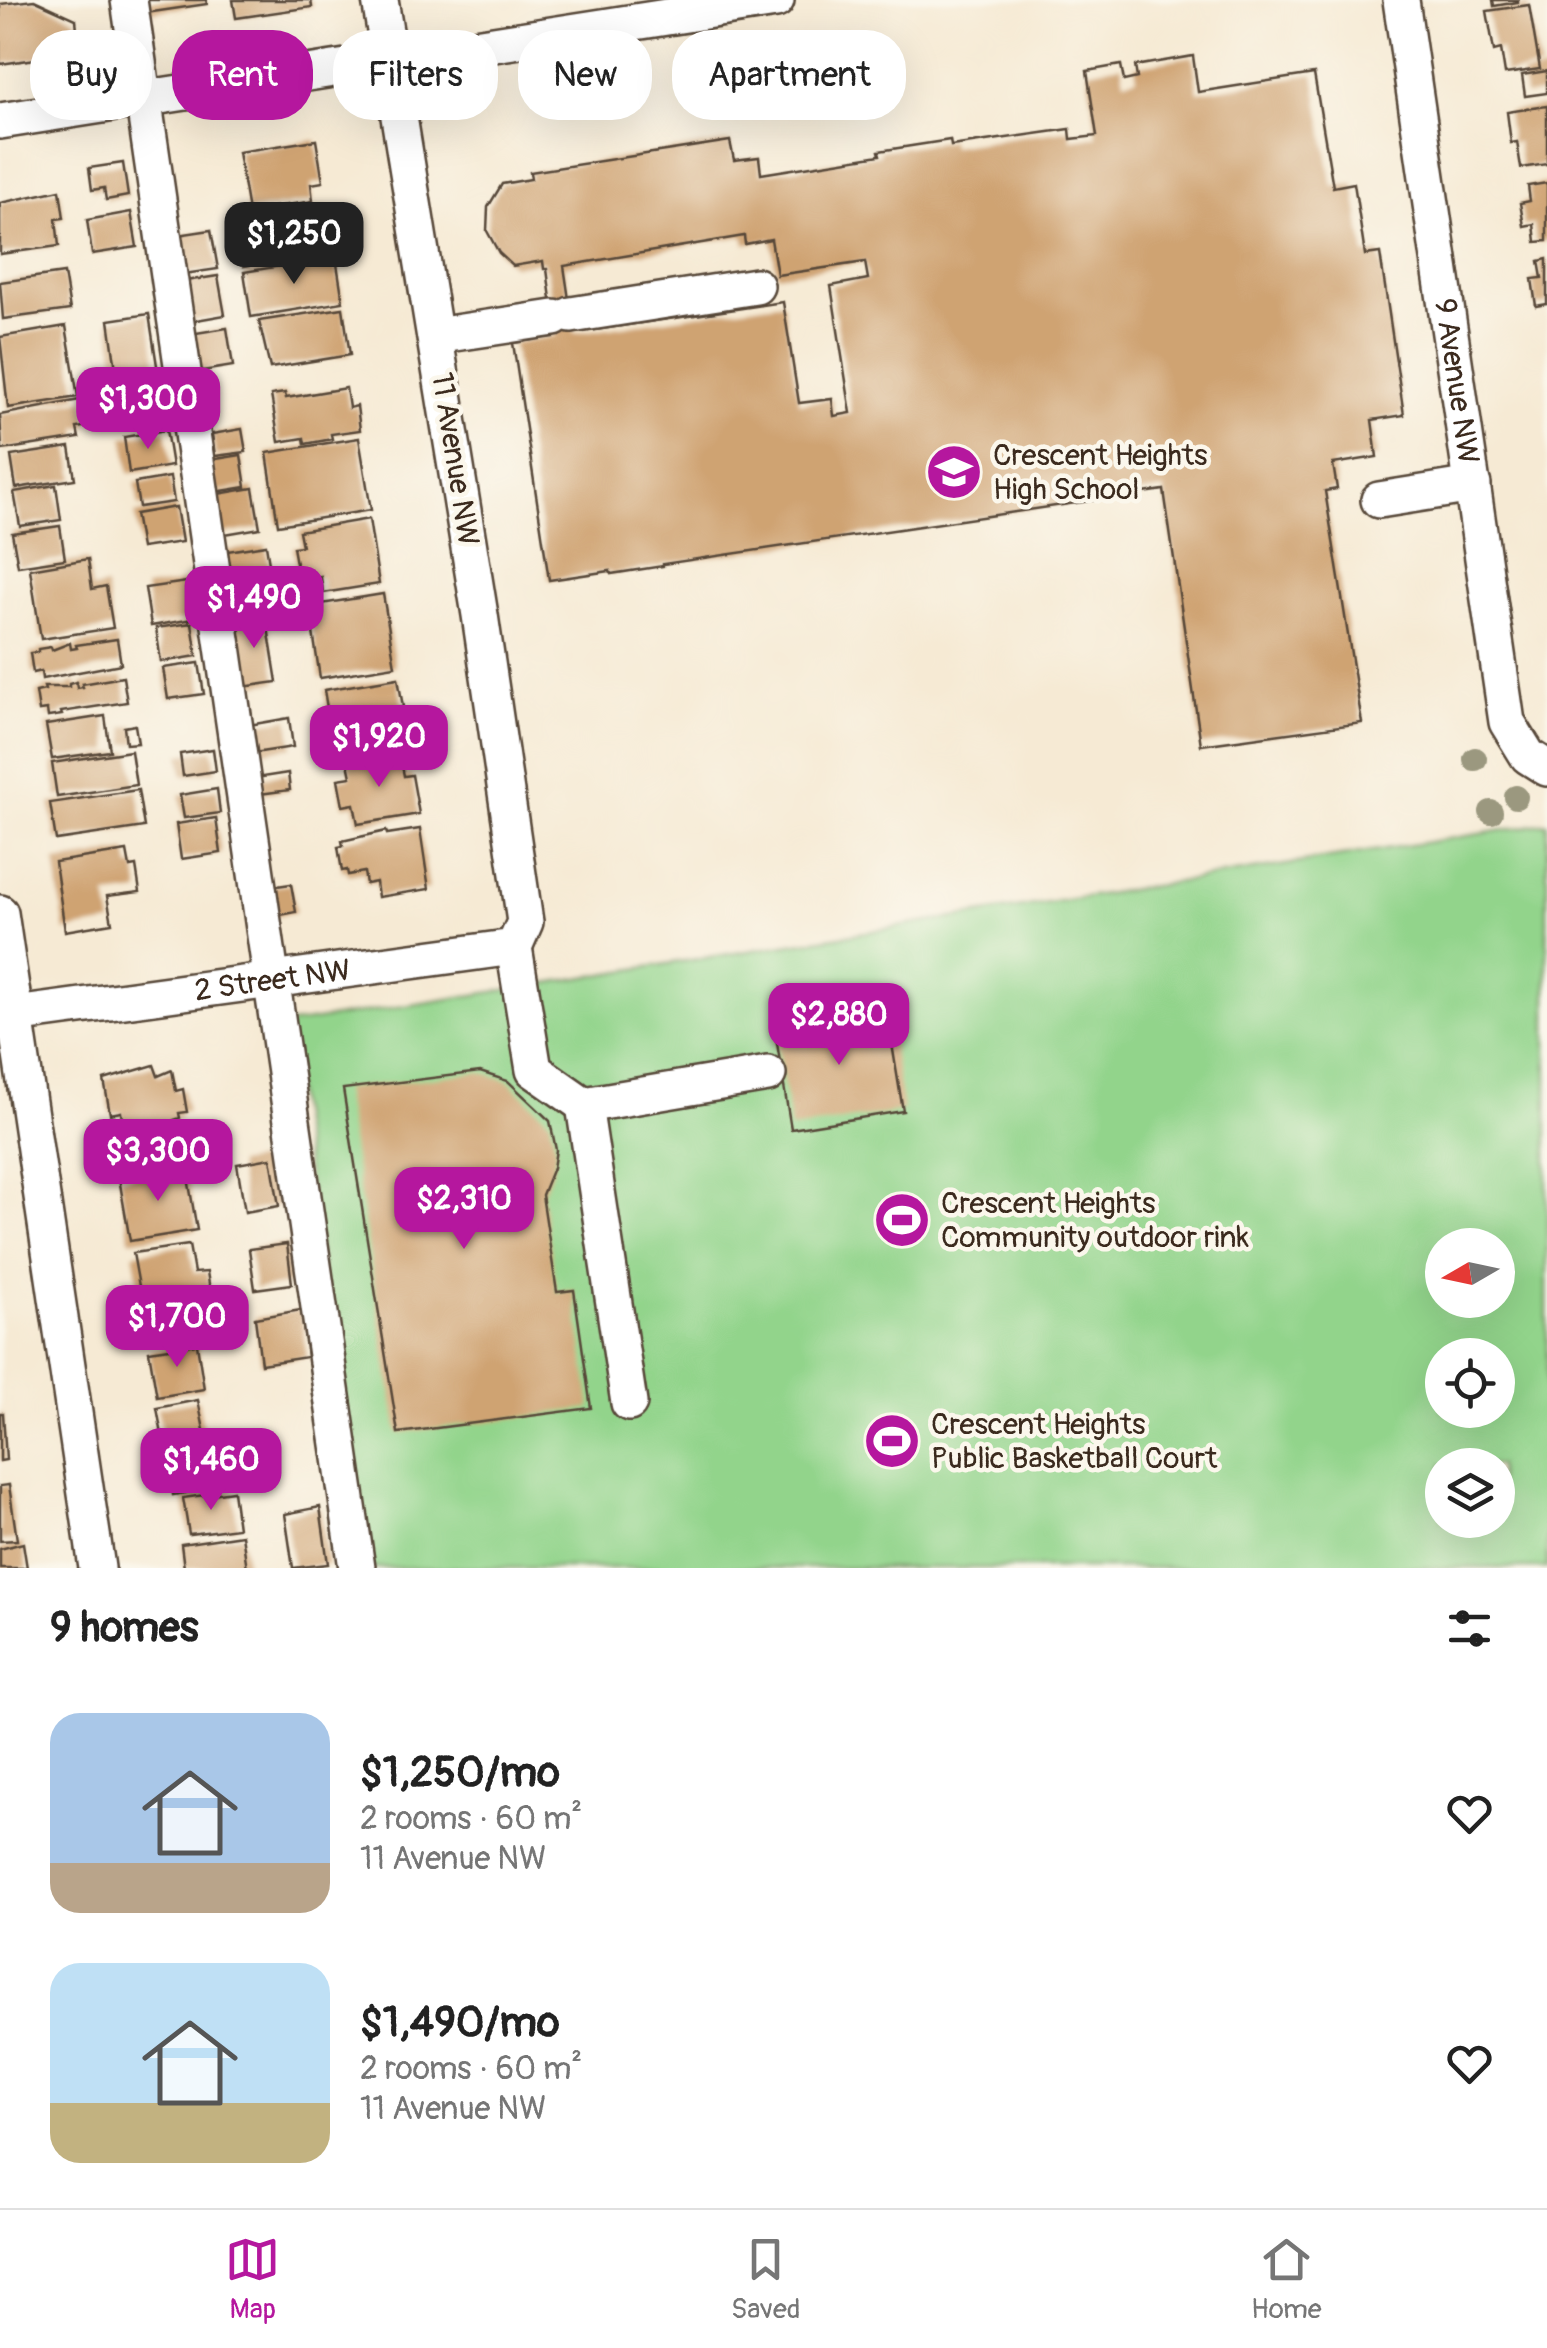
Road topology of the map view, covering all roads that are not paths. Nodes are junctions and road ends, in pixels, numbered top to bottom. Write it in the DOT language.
graph roads {
  1 [pos="129,0"];
  2 [pos="380,0"];
  3 [pos="776,0"];
  4 [pos="1401,0"];
  5 [pos="638,10"];
  6 [pos="134,30"];
  7 [pos="385,30"];
  8 [pos="498,38"];
  9 [pos="333,69"];
  10 [pos="152,97"];
  11 [pos="30,116"];
  12 [pos="148,120"];
  13 [pos="400,120"];
  14 [pos="0,121"];
  15 [pos="756,286"];
  16 [pos="435,336"];
  17 [pos="1472,485"];
  18 [pos="1380,500"];
  19 [pos="1537,762"];
  20 [pos="0,913"];
  21 [pos="520,933"];
  22 [pos="271,980"];
  23 [pos="8,1016"];
  24 [pos="768,1074"];
  25 [pos="584,1104"];
  26 [pos="629,1404"];
  27 [pos="96,1568"];
  28 [pos="358,1568"];
  1 -- 6 [label="street"];
  2 -- 7 [label="street, 11 Avenue NW"];
  3 -- 5 [label="street"];
  4 -- 17 [label="street, 9 Avenue NW"];
  5 -- 8 [label="street"];
  9 -- 10 [label="street"];
  11 -- 14 [label="street"];
  12 -- 22 [label="street"];
  13 -- 16 [label="street, 11 Avenue NW"];
  15 -- 16 [label="street"];
  16 -- 21 [label="street, 11 Avenue NW"];
  17 -- 18 [label="street"];
  17 -- 19 [label="street, 9 Avenue NW"];
  20 -- 23 [label="street"];
  21 -- 22 [label="street, 2 Street NW"];
  21 -- 25 [label="street, 11 Avenue NW"];
  22 -- 23 [label="street, 2 Street NW"];
  22 -- 28 [label="street"];
  23 -- 27 [label="street"];
  24 -- 25 [label="street"];
  25 -- 26 [label="street"];
}
